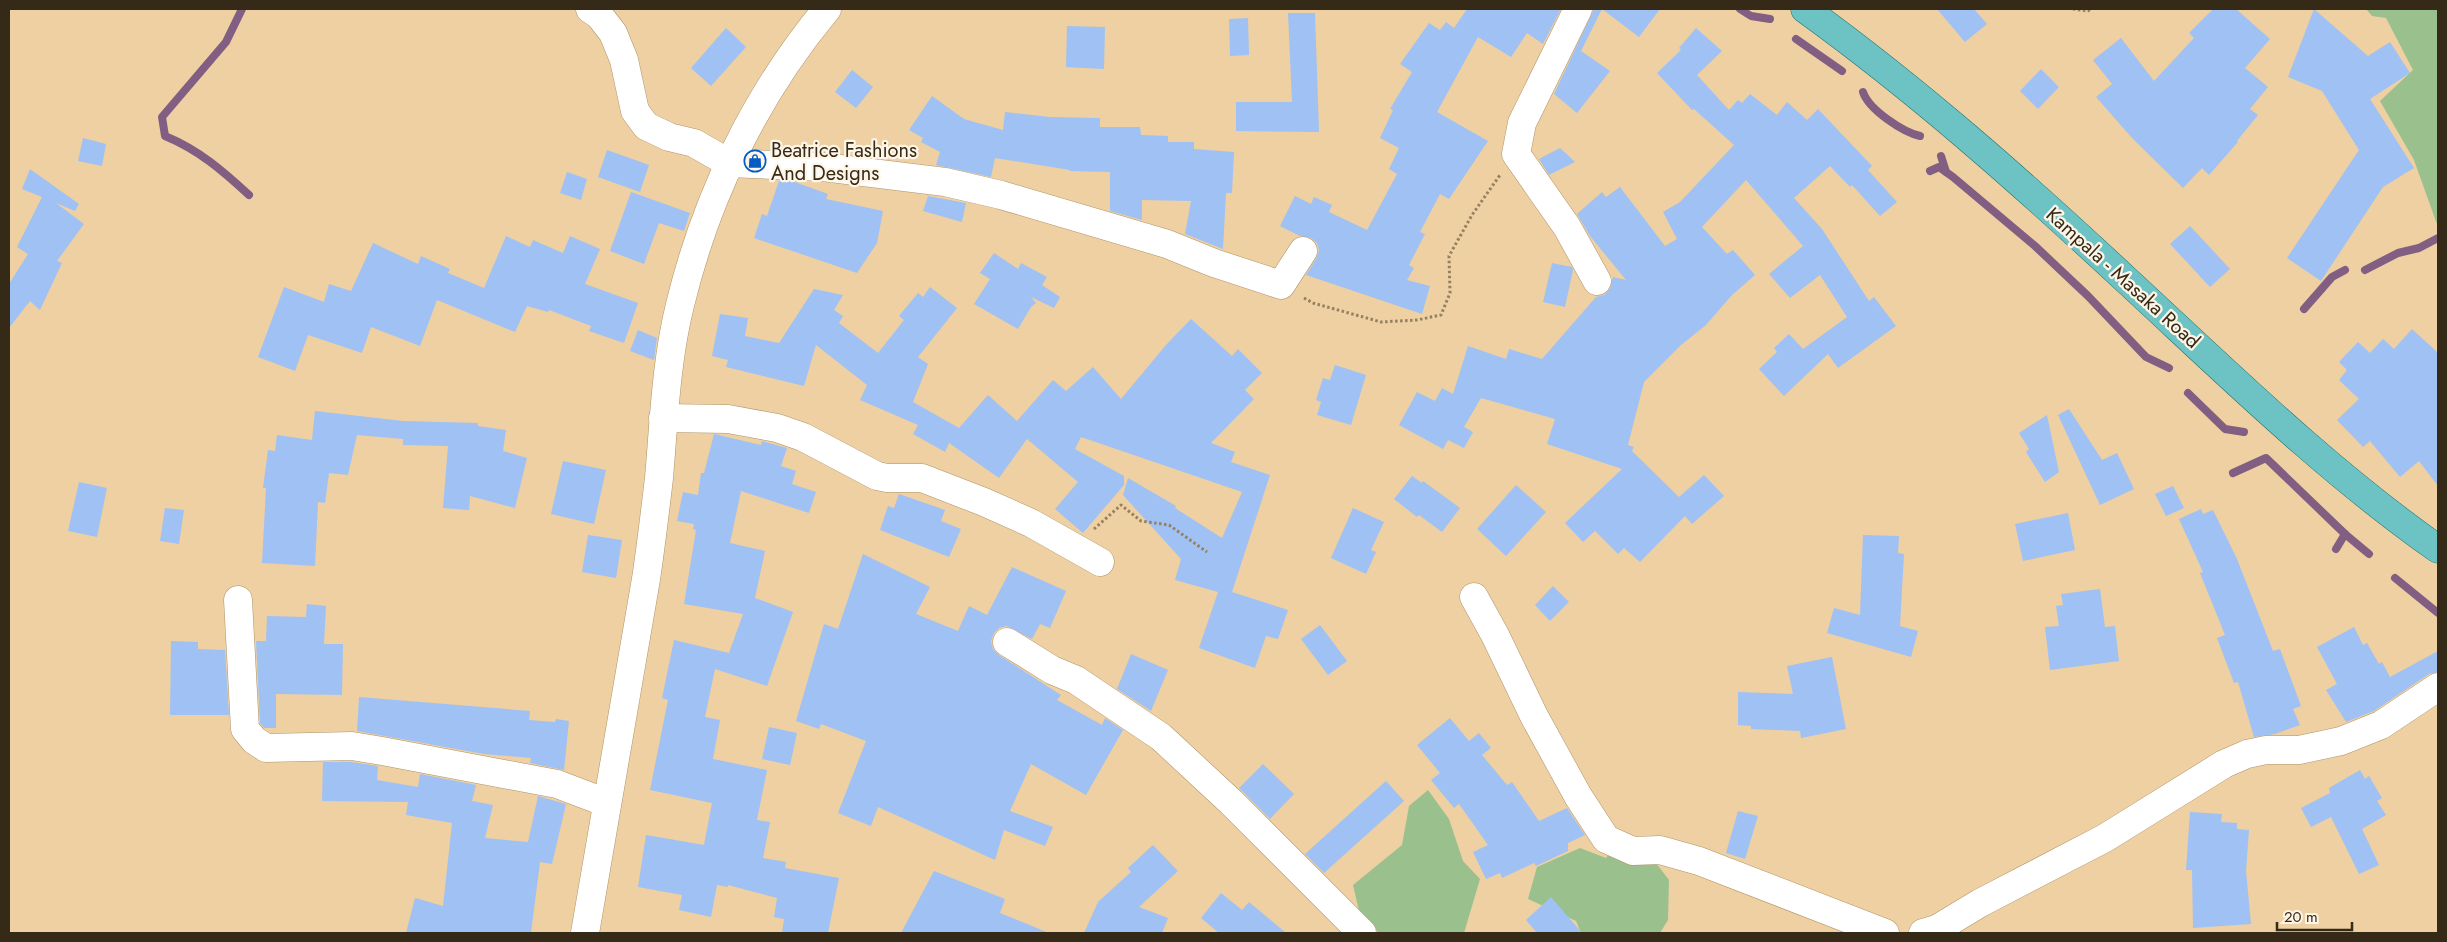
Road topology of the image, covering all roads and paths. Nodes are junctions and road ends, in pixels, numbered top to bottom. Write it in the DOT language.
graph roads {
  1 [pos="590,9"];
  2 [pos="827,9"];
  3 [pos="1578,9"];
  4 [pos="1805,9"];
  5 [pos="2073,9"];
  6 [pos="2090,9"];
  7 [pos="1516,154"];
  8 [pos="729,163"];
  9 [pos="1303,251"];
  10 [pos="1597,281"];
  11 [pos="1281,285"];
  12 [pos="663,418"];
  13 [pos="1075,547"];
  14 [pos="2438,549"];
  15 [pos="1207,552"];
  16 [pos="1100,562"];
  17 [pos="1474,597"];
  18 [pos="238,600"];
  19 [pos="1007,642"];
  20 [pos="2438,687"];
  21 [pos="606,803"];
  22 [pos="585,933"];
  23 [pos="1362,933"];
  24 [pos="1885,933"];
  25 [pos="1923,933"];
  1 -- 8 [label="street"];
  2 -- 8 [label="street"];
  3 -- 7 [label="street"];
  4 -- 14 [label="main road, Kampala - Masaka Road"];
  5 -- 6 [label="path"];
  7 -- 10 [label="street"];
  7 -- 11 [label="path"];
  8 -- 11 [label="street"];
  8 -- 12 [label="street"];
  9 -- 11 [label="street"];
  12 -- 13 [label="street"];
  12 -- 21 [label="street"];
  13 -- 15 [label="path"];
  13 -- 16 [label="street"];
  17 -- 24 [label="street"];
  18 -- 21 [label="street"];
  19 -- 23 [label="street"];
  20 -- 25 [label="street"];
  21 -- 22 [label="street"];
}
